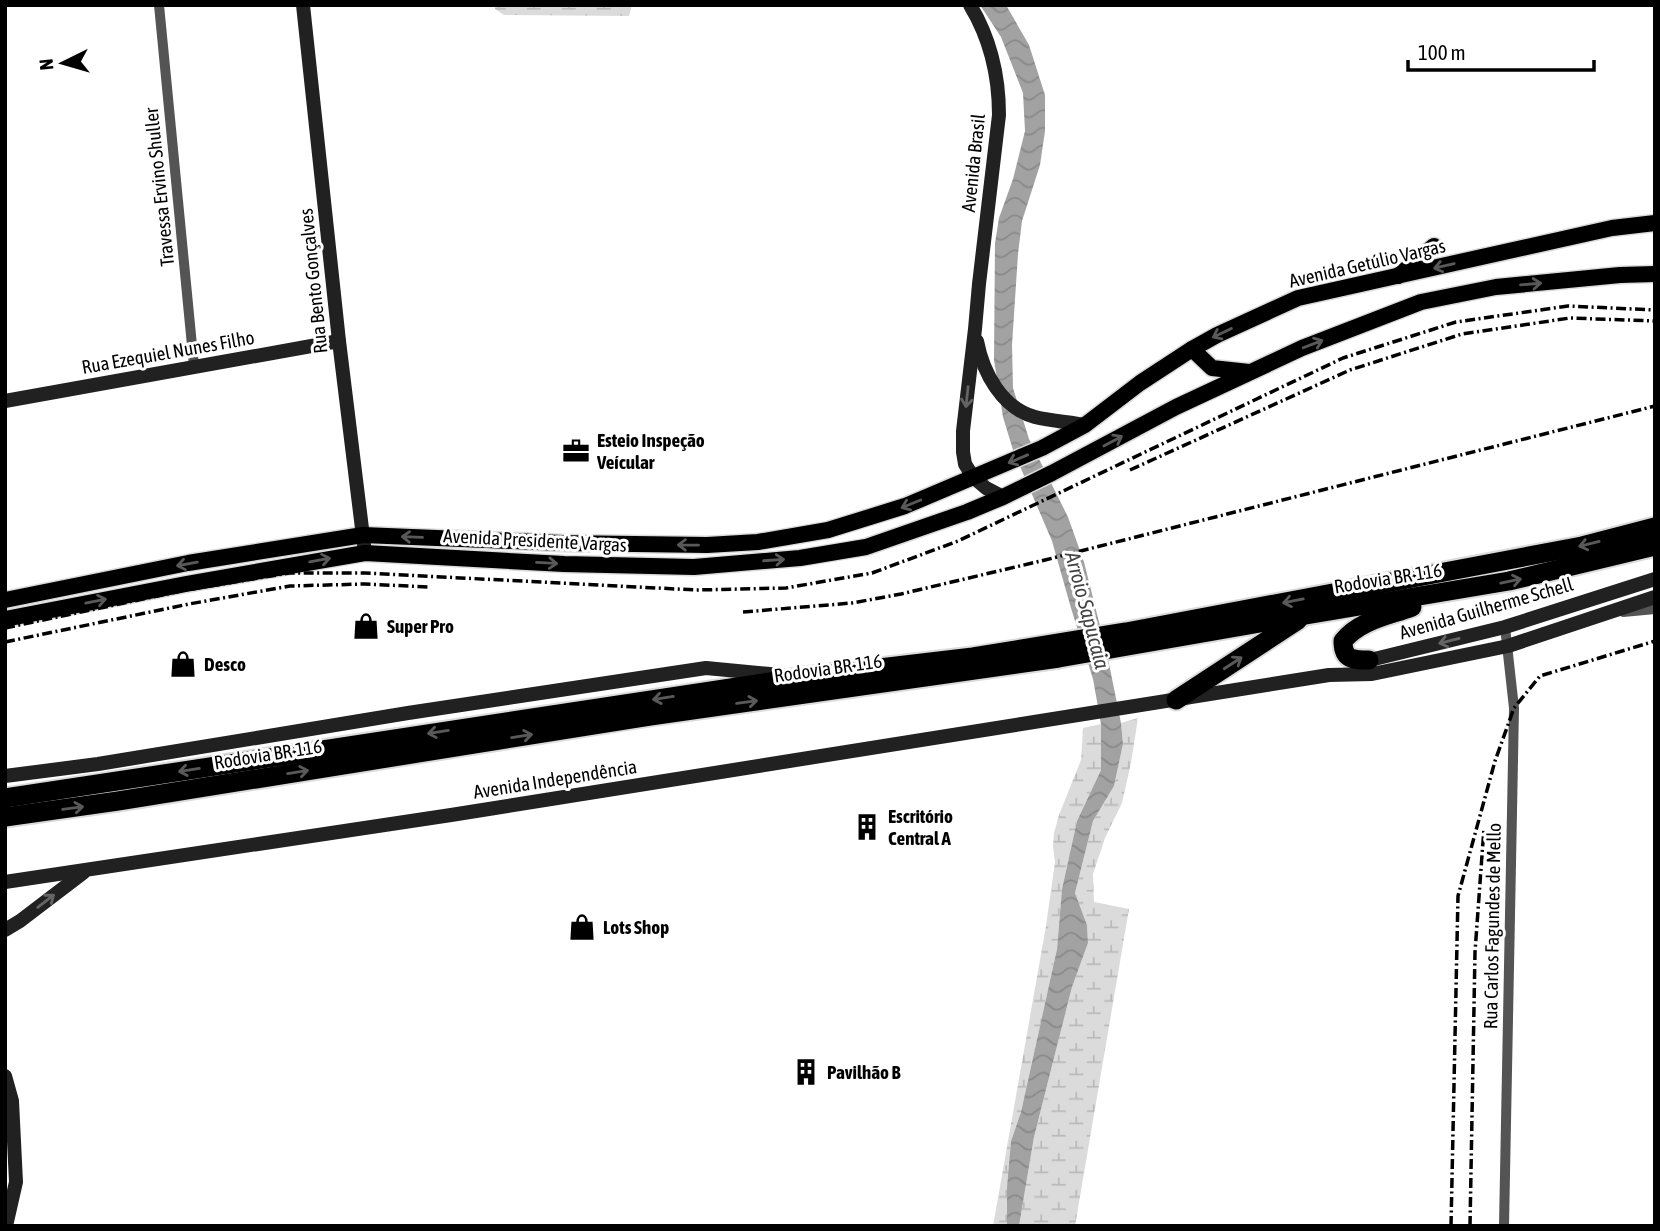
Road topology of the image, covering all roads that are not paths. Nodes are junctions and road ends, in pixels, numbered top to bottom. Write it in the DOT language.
graph roads {
  1 [pos="159,5"];
  2 [pos="303,5"];
  3 [pos="970,5"];
  4 [pos="1655,223"];
  5 [pos="1434,246"];
  6 [pos="1655,274"];
  7 [pos="1396,277"];
  8 [pos="975,330"];
  9 [pos="339,341"];
  10 [pos="1192,349"];
  11 [pos="194,366"];
  12 [pos="1251,373"];
  13 [pos="5,401"];
  14 [pos="1085,425"];
  15 [pos="1042,448"];
  16 [pos="974,477"];
  17 [pos="1004,496"];
  18 [pos="1655,527"];
  19 [pos="828,530"];
  20 [pos="363,534"];
  21 [pos="576,543"];
  22 [pos="1655,547"];
  23 [pos="365,553"];
  24 [pos="832,553"];
  25 [pos="575,564"];
  26 [pos="1655,579"];
  27 [pos="1467,589"];
  28 [pos="49,591"];
  29 [pos="1598,596"];
  30 [pos="1655,597"];
  31 [pos="5,600"];
  32 [pos="1655,609"];
  33 [pos="52,610"];
  34 [pos="1602,613"];
  35 [pos="1306,614"];
  36 [pos="5,619"];
  37 [pos="1505,627"];
  38 [pos="1128,639"];
  39 [pos="1508,646"];
  40 [pos="1056,651"];
  41 [pos="1369,660"];
  42 [pos="1329,676"];
  43 [pos="803,677"];
  44 [pos="1176,700"];
  45 [pos="1111,710"];
  46 [pos="5,776"];
  47 [pos="5,798"];
  48 [pos="5,817"];
  49 [pos="86,870"];
  50 [pos="5,882"];
  51 [pos="5,930"];
  52 [pos="5,1076"];
  53 [pos="6,1226"];
  54 [pos="1504,1226"];
  1 -- 11 [label="street, Travessa Ervino Shuller"];
  2 -- 9 [label="main road, Rua Bento Gonçalves"];
  3 -- 8 [label="main road, Avenida Brasil"];
  4 -- 7 [label="main road, Avenida Getúlio Vargas, one-way"];
  5 -- 7 [label="main road"];
  12 -- 6 [label="main road, one-way"];
  7 -- 10 [label="main road, Avenida Getúlio Vargas, one-way"];
  8 -- 14 [label="main road, Avenida Brasil"];
  8 -- 16 [label="main road, Avenida Brasil, one-way"];
  9 -- 11 [label="main road, Rua Ezequiel Nunes Filho"];
  9 -- 20 [label="main road, Rua Bento Gonçalves"];
  10 -- 12 [label="main road"];
  10 -- 14 [label="main road, Avenida Getúlio Vargas"];
  11 -- 13 [label="main road, Rua Ezequiel Nunes Filho"];
  17 -- 12 [label="main road, Avenida Presidente Vargas, one-way"];
  14 -- 15 [label="main road, Avenida Getúlio Vargas"];
  15 -- 16 [label="main road, Avenida Presidente Vargas, one-way"];
  16 -- 17 [label="main road"];
  16 -- 19 [label="main road, Avenida Presidente Vargas, one-way"];
  17 -- 24 [label="main road, Avenida Presidente Vargas"];
  18 -- 38 [label="highway, Rodovia BR-116, one-way"];
  19 -- 21 [label="main road, Avenida Presidente Vargas, one-way"];
  19 -- 24 [label="main road"];
  21 -- 20 [label="main road, Avenida Presidente Vargas, one-way"];
  20 -- 23 [label="main road, Rua Bento Gonçalves"];
  20 -- 28 [label="main road, Avenida Presidente Vargas, one-way"];
  21 -- 25 [label="main road"];
  27 -- 22 [label="highway, Rodovia BR-116, one-way"];
  23 -- 25 [label="main road, Avenida Presidente Vargas, one-way"];
  33 -- 23 [label="main road, Avenida Presidente Vargas, one-way"];
  25 -- 24 [label="main road, Avenida Presidente Vargas, one-way"];
  26 -- 29 [label="main road, Avenida Guilherme Schell"];
  27 -- 35 [label="highway, Rodovia BR-116"];
  27 -- 41 [label="highway"];
  28 -- 31 [label="main road, Avenida Presidente Vargas"];
  28 -- 33 [label="main road"];
  29 -- 34 [label="main road"];
  29 -- 37 [label="main road, Avenida Guilherme Schell"];
  30 -- 34 [label="main road, Avenida Guilherme Schell"];
  32 -- 34 [label="street"];
  33 -- 36 [label="main road, Avenida Presidente Vargas"];
  34 -- 39 [label="main road, Avenida Guilherme Schell"];
  35 -- 38 [label="highway, Rodovia BR-116"];
  44 -- 35 [label="highway, one-way"];
  37 -- 39 [label="street, Rua Carlos Fagundes de Mello"];
  37 -- 41 [label="main road, Avenida Guilherme Schell, one-way"];
  38 -- 40 [label="highway, Rodovia BR-116"];
  39 -- 42 [label="main road, Avenida Guilherme Schell"];
  39 -- 54 [label="street, Rua Carlos Fagundes de Mello"];
  40 -- 43 [label="highway, Rodovia BR-116"];
  48 -- 40 [label="highway, Rodovia BR-116, one-way"];
  41 -- 42 [label="main road, Avenida Guilherme Schell"];
  42 -- 44 [label="main road, Avenida Guilherme Schell"];
  43 -- 46 [label="main road, Rodovia BR-116"];
  43 -- 47 [label="highway, Rodovia BR-116, one-way"];
  44 -- 45 [label="main road, Avenida Guilherme Schell"];
  45 -- 49 [label="main road, Avenida Independência"];
  49 -- 50 [label="main road, Avenida Independência"];
  51 -- 49 [label="main road, one-way"];
  52 -- 53 [label="main road"];
}
